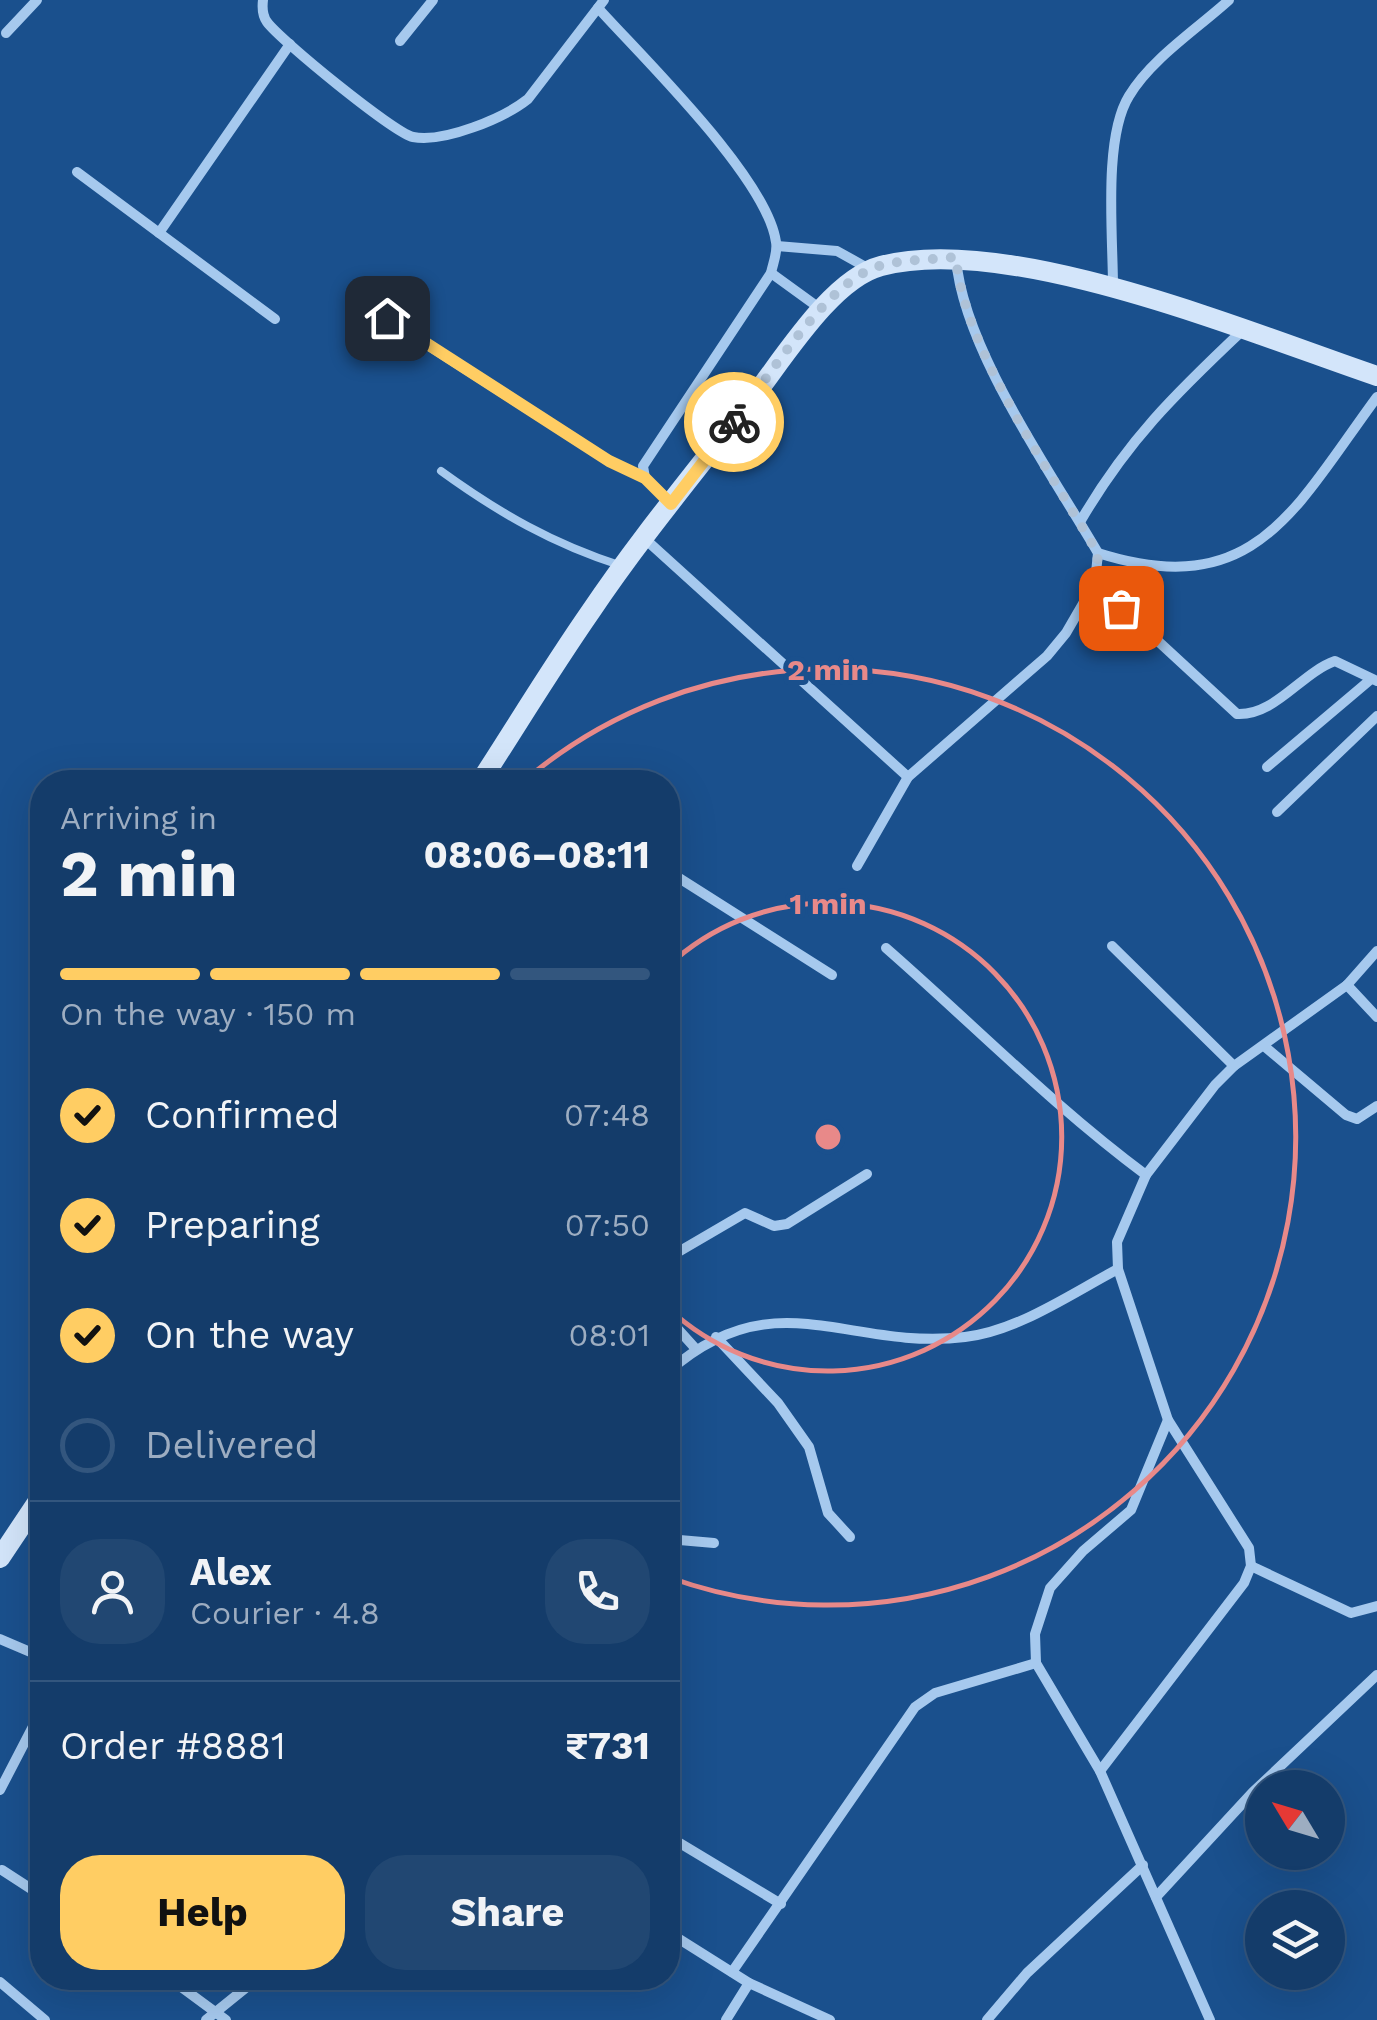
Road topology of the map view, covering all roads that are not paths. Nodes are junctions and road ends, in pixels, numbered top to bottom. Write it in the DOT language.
graph roads {
  1 [pos="37,0"];
  2 [pos="263,0"];
  3 [pos="433,0"];
  4 [pos="1230,0"];
  5 [pos="601,4"];
  6 [pos="6,33"];
  7 [pos="400,41"];
  8 [pos="290,44"];
  9 [pos="77,172"];
  10 [pos="160,233"];
  11 [pos="777,246"];
  12 [pos="956,257"];
  13 [pos="872,270"];
  14 [pos="771,273"];
  15 [pos="1112,286"];
  16 [pos="822,310"];
  17 [pos="387,318"];
  18 [pos="275,320"];
  19 [pos="1243,330"];
  20 [pos="1377,376"];
  21 [pos="1377,397"];
  22 [pos="441,471"];
  23 [pos="645,478"];
  24 [pos="671,504"];
  25 [pos="1080,522"];
  26 [pos="644,538"];
  27 [pos="1098,554"];
  28 [pos="624,566"];
  29 [pos="1095,584"];
  30 [pos="1374,681"];
  31 [pos="1377,716"];
  32 [pos="1267,768"];
  33 [pos="488,770"];
  34 [pos="908,777"];
  35 [pos="1277,812"];
  36 [pos="857,866"];
  37 [pos="680,879"];
  38 [pos="1112,946"];
  39 [pos="886,948"];
  40 [pos="1377,951"];
  41 [pos="832,975"];
  42 [pos="1347,986"];
  43 [pos="1377,1016"];
  44 [pos="1264,1046"];
  45 [pos="1234,1066"];
  46 [pos="1377,1106"];
  47 [pos="868,1174"];
  48 [pos="1146,1174"];
  49 [pos="680,1251"];
  50 [pos="1118,1269"];
  51 [pos="680,1332"];
  52 [pos="716,1337"];
  53 [pos="694,1348"];
  54 [pos="680,1361"];
  55 [pos="1168,1420"];
  56 [pos="30,1513"];
  57 [pos="850,1537"];
  58 [pos="680,1540"];
  59 [pos="714,1542"];
  60 [pos="0,1558"];
  61 [pos="1251,1566"];
  62 [pos="1377,1606"];
  63 [pos="0,1639"];
  64 [pos="30,1651"];
  65 [pos="1036,1663"];
  66 [pos="1377,1675"];
  67 [pos="30,1732"];
  68 [pos="1100,1771"];
  69 [pos="0,1790"];
  70 [pos="680,1843"];
  71 [pos="1142,1865"];
  72 [pos="2,1870"];
  73 [pos="30,1888"];
  74 [pos="1156,1897"];
  75 [pos="782,1904"];
  76 [pos="680,1940"];
  77 [pos="732,1972"];
  78 [pos="0,1982"];
  79 [pos="749,1983"];
  80 [pos="187,1990"];
  81 [pos="243,1990"];
  82 [pos="217,2010"];
  83 [pos="45,2020"];
  84 [pos="206,2020"];
  85 [pos="226,2020"];
  86 [pos="726,2020"];
  87 [pos="830,2020"];
  88 [pos="987,2020"];
  89 [pos="1210,2020"];
  1 -- 6 [label="street"];
  2 -- 8 [label="street"];
  3 -- 7 [label="street"];
  4 -- 15 [label="street"];
  5 -- 8 [label="street"];
  5 -- 11 [label="street"];
  8 -- 10 [label="street"];
  9 -- 10 [label="street"];
  10 -- 18 [label="street"];
  11 -- 13 [label="street"];
  11 -- 14 [label="street"];
  12 -- 13 [label="street"];
  12 -- 15 [label="street"];
  12 -- 25 [label="street"];
  13 -- 16 [label="street"];
  14 -- 16 [label="street"];
  14 -- 23 [label="street"];
  15 -- 19 [label="street"];
  16 -- 24 [label="street"];
  17 -- 23 [label="street"];
  19 -- 20 [label="street"];
  19 -- 25 [label="street"];
  21 -- 27 [label="street"];
  22 -- 28 [label="lane"];
  23 -- 24 [label="street"];
  24 -- 26 [label="street"];
  25 -- 27 [label="street"];
  26 -- 28 [label="street"];
  26 -- 34 [label="street"];
  27 -- 29 [label="street"];
  28 -- 33 [label="street"];
  29 -- 30 [label="street"];
  29 -- 34 [label="street"];
  30 -- 32 [label="street"];
  31 -- 35 [label="street"];
  34 -- 36 [label="street"];
  37 -- 41 [label="street"];
  38 -- 45 [label="street"];
  39 -- 48 [label="street"];
  40 -- 42 [label="street"];
  42 -- 43 [label="street"];
  42 -- 44 [label="street"];
  44 -- 45 [label="street"];
  44 -- 46 [label="street"];
  45 -- 48 [label="street"];
  47 -- 49 [label="street"];
  48 -- 50 [label="street"];
  50 -- 52 [label="street"];
  50 -- 55 [label="street"];
  51 -- 53 [label="street"];
  52 -- 53 [label="street"];
  52 -- 57 [label="street"];
  53 -- 54 [label="street"];
  55 -- 61 [label="street"];
  55 -- 65 [label="street"];
  56 -- 60 [label="street"];
  58 -- 59 [label="street"];
  61 -- 62 [label="street"];
  61 -- 68 [label="street"];
  63 -- 64 [label="street"];
  65 -- 68 [label="street"];
  65 -- 75 [label="street"];
  66 -- 74 [label="street"];
  67 -- 69 [label="street"];
  68 -- 71 [label="street"];
  70 -- 75 [label="street"];
  71 -- 74 [label="street"];
  71 -- 88 [label="street"];
  72 -- 73 [label="street"];
  74 -- 89 [label="street"];
  75 -- 77 [label="street"];
  76 -- 77 [label="street"];
  77 -- 79 [label="street"];
  78 -- 83 [label="street"];
  79 -- 86 [label="street"];
  79 -- 87 [label="street"];
  80 -- 82 [label="street"];
  81 -- 82 [label="street"];
  82 -- 84 [label="street"];
  82 -- 85 [label="street"];
}
